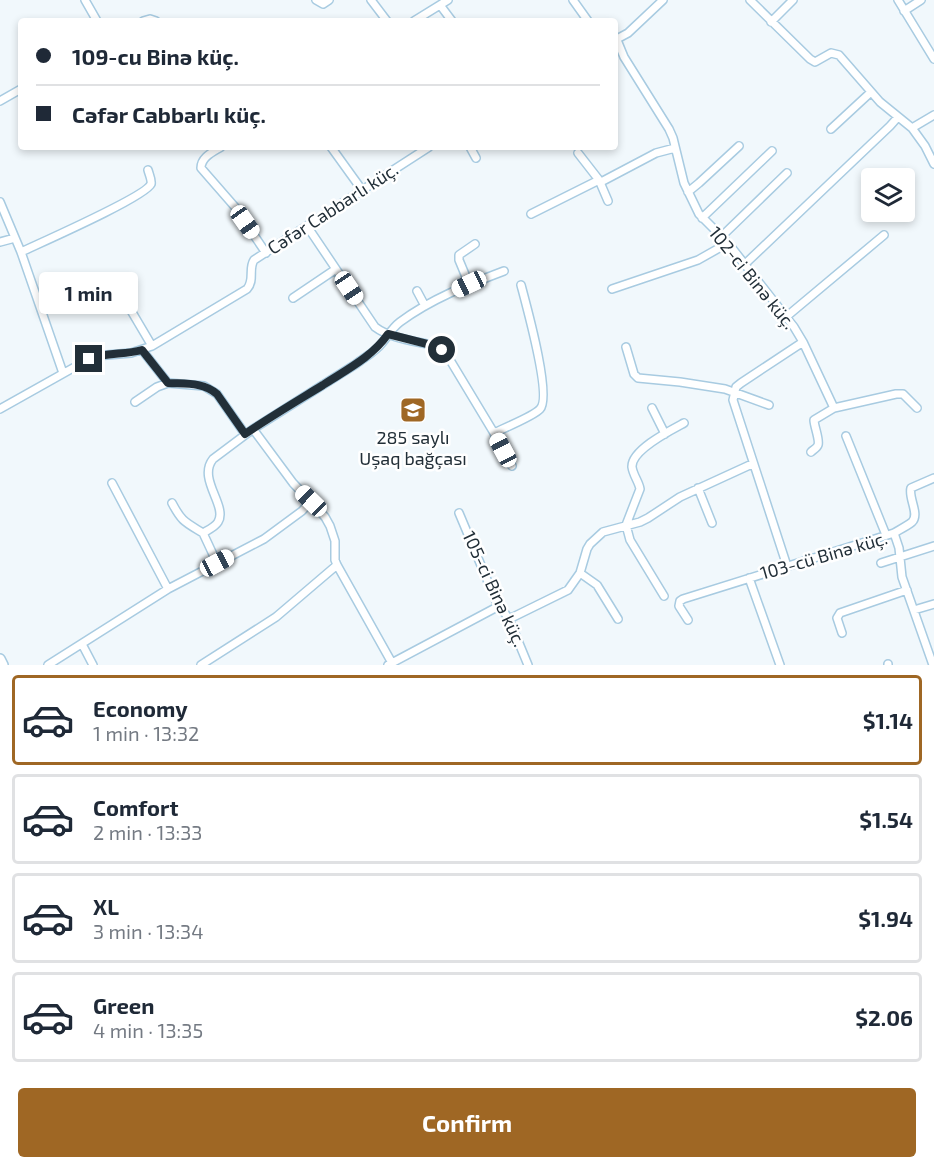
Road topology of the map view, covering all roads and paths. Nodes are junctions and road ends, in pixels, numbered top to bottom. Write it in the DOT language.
graph roads {
  1 [pos="85,0"];
  2 [pos="316,0"];
  3 [pos="330,0"];
  4 [pos="371,0"];
  5 [pos="448,0"];
  6 [pos="573,0"];
  7 [pos="663,0"];
  8 [pos="750,0"];
  9 [pos="793,0"];
  10 [pos="898,0"];
  11 [pos="921,0"];
  12 [pos="440,5"];
  13 [pos="904,11"];
  14 [pos="95,18"];
  15 [pos="385,18"];
  16 [pos="419,18"];
  17 [pos="450,18"];
  18 [pos="586,18"];
  19 [pos="771,22"];
  20 [pos="618,39"];
  21 [pos="618,44"];
  22 [pos="934,59"];
  23 [pos="18,91"];
  24 [pos="871,92"];
  25 [pos="0,101"];
  26 [pos="934,115"];
  27 [pos="898,117"];
  28 [pos="912,128"];
  29 [pos="831,129"];
  30 [pos="739,146"];
  31 [pos="675,148"];
  32 [pos="217,150"];
  33 [pos="333,150"];
  34 [pos="424,150"];
  35 [pos="472,150"];
  36 [pos="772,151"];
  37 [pos="578,153"];
  38 [pos="476,158"];
  39 [pos="934,164"];
  40 [pos="148,170"];
  41 [pos="787,173"];
  42 [pos="599,180"];
  43 [pos="362,190"];
  44 [pos="688,192"];
  45 [pos="608,201"];
  46 [pos="0,202"];
  47 [pos="531,214"];
  48 [pos="702,218"];
  49 [pos="307,226"];
  50 [pos="884,235"];
  51 [pos="721,237"];
  52 [pos="15,238"];
  53 [pos="0,242"];
  54 [pos="728,243"];
  55 [pos="476,244"];
  56 [pos="21,252"];
  57 [pos="266,253"];
  58 [pos="745,264"];
  59 [pos="336,269"];
  60 [pos="504,271"];
  61 [pos="469,284"];
  62 [pos="521,285"];
  63 [pos="612,289"];
  64 [pos="417,291"];
  65 [pos="123,297"];
  66 [pos="293,298"];
  67 [pos="425,306"];
  68 [pos="786,317"];
  69 [pos="388,334"];
  70 [pos="803,342"];
  71 [pos="152,346"];
  72 [pos="626,347"];
  73 [pos="142,350"];
  74 [pos="63,373"];
  75 [pos="168,383"];
  76 [pos="734,392"];
  77 [pos="135,402"];
  78 [pos="769,405"];
  79 [pos="652,408"];
  80 [pos="834,408"];
  81 [pos="917,408"];
  82 [pos="0,409"];
  83 [pos="684,423"];
  84 [pos="253,429"];
  85 [pos="494,433"];
  86 [pos="245,434"];
  87 [pos="665,434"];
  88 [pos="846,436"];
  89 [pos="811,452"];
  90 [pos="752,464"];
  91 [pos="512,466"];
  92 [pos="934,478"];
  93 [pos="112,483"];
  94 [pos="698,488"];
  95 [pos="311,501"];
  96 [pos="172,503"];
  97 [pos="459,513"];
  98 [pos="712,523"];
  99 [pos="626,525"];
  100 [pos="203,533"];
  101 [pos="894,533"];
  102 [pos="886,535"];
  103 [pos="934,546"];
  104 [pos="900,558"];
  105 [pos="217,563"];
  106 [pos="881,564"];
  107 [pos="337,565"];
  108 [pos="786,566"];
  109 [pos="580,573"];
  110 [pos="749,578"];
  111 [pos="168,589"];
  112 [pos="907,590"];
  113 [pos="664,596"];
  114 [pos="934,604"];
  115 [pos="499,606"];
  116 [pos="914,610"];
  117 [pos="509,619"];
  118 [pos="618,620"];
  119 [pos="688,620"];
  120 [pos="842,633"];
  121 [pos="82,644"];
  122 [pos="0,659"];
  123 [pos="403,662"];
  124 [pos="390,664"];
  125 [pos="3,665"];
  126 [pos="48,665"];
  127 [pos="93,665"];
  128 [pos="201,665"];
  129 [pos="528,665"];
  130 [pos="780,665"];
  131 [pos="933,665"];
  1 -- 14 [label="street"];
  2 -- 3 [label="street"];
  4 -- 15 [label="street"];
  5 -- 12 [label="street"];
  6 -- 18 [label="street"];
  7 -- 20 [label="street"];
  8 -- 19 [label="street"];
  9 -- 19 [label="street"];
  10 -- 13 [label="street"];
  11 -- 13 [label="street"];
  12 -- 16 [label="street"];
  12 -- 17 [label="street"];
  13 -- 22 [label="street"];
  19 -- 24 [label="street"];
  21 -- 31 [label="street, 102-ci Binə küç."];
  23 -- 25 [label="street"];
  24 -- 27 [label="street"];
  24 -- 29 [label="street"];
  26 -- 28 [label="street"];
  27 -- 28 [label="street"];
  27 -- 58 [label="street"];
  28 -- 39 [label="street"];
  30 -- 44 [label="street"];
  31 -- 42 [label="street"];
  31 -- 44 [label="street, 102-ci Binə küç."];
  32 -- 57 [label="street"];
  33 -- 43 [label="street"];
  34 -- 43 [label="street, Cəfər Cabbarlı küç."];
  35 -- 38 [label="street"];
  36 -- 48 [label="street"];
  37 -- 42 [label="street"];
  40 -- 56 [label="street"];
  41 -- 51 [label="street"];
  42 -- 45 [label="street"];
  42 -- 47 [label="street"];
  43 -- 49 [label="street, Cəfər Cabbarlı küç."];
  44 -- 48 [label="street, 102-ci Binə küç."];
  46 -- 52 [label="street"];
  48 -- 51 [label="street, 102-ci Binə küç."];
  49 -- 57 [label="street, Cəfər Cabbarlı küç."];
  49 -- 59 [label="street"];
  50 -- 68 [label="street"];
  51 -- 54 [label="street, 102-ci Binə küç."];
  52 -- 53 [label="street"];
  52 -- 56 [label="street"];
  54 -- 58 [label="street, 102-ci Binə küç."];
  54 -- 63 [label="street"];
  55 -- 61 [label="street"];
  56 -- 74 [label="street"];
  57 -- 71 [label="street, Cəfər Cabbarlı küç."];
  58 -- 68 [label="street, 102-ci Binə küç."];
  59 -- 66 [label="street"];
  59 -- 69 [label="street"];
  60 -- 61 [label="street"];
  61 -- 67 [label="street"];
  62 -- 85 [label="street"];
  64 -- 67 [label="street"];
  65 -- 71 [label="street"];
  67 -- 69 [label="street"];
  68 -- 70 [label="street, 102-ci Binə küç."];
  69 -- 84 [label="street"];
  69 -- 85 [label="street"];
  70 -- 76 [label="street, 102-ci Binə küç."];
  70 -- 80 [label="street"];
  71 -- 73 [label="street, Cəfər Cabbarlı küç."];
  72 -- 76 [label="street"];
  73 -- 74 [label="street, Cəfər Cabbarlı küç."];
  73 -- 75 [label="street"];
  74 -- 82 [label="street, Cəfər Cabbarlı küç."];
  75 -- 77 [label="street"];
  75 -- 86 [label="street"];
  76 -- 78 [label="street"];
  76 -- 90 [label="street"];
  79 -- 87 [label="street"];
  80 -- 81 [label="street"];
  80 -- 89 [label="street"];
  83 -- 87 [label="street"];
  84 -- 86 [label="street"];
  84 -- 95 [label="street"];
  85 -- 91 [label="street"];
  86 -- 100 [label="street"];
  87 -- 99 [label="street"];
  88 -- 102 [label="street"];
  90 -- 94 [label="street"];
  90 -- 108 [label="street"];
  92 -- 101 [label="street"];
  93 -- 111 [label="street"];
  94 -- 98 [label="street"];
  94 -- 99 [label="street"];
  95 -- 105 [label="street"];
  95 -- 107 [label="street"];
  96 -- 100 [label="street"];
  97 -- 115 [label="street, 105-ci Binə küç."];
  99 -- 109 [label="street"];
  99 -- 113 [label="street"];
  100 -- 105 [label="street"];
  101 -- 102 [label="street, 103-cü Binə küç."];
  101 -- 104 [label="street, 103-cü Binə küç."];
  102 -- 108 [label="street, 103-cü Binə küç."];
  103 -- 104 [label="street"];
  104 -- 106 [label="street"];
  104 -- 112 [label="street, 103-cü Binə küç."];
  105 -- 111 [label="street"];
  107 -- 124 [label="street"];
  107 -- 128 [label="street"];
  108 -- 110 [label="street, 103-cü Binə küç."];
  109 -- 117 [label="street"];
  109 -- 118 [label="street"];
  110 -- 119 [label="street, 103-cü Binə küç."];
  110 -- 130 [label="street"];
  111 -- 121 [label="street"];
  112 -- 116 [label="street, 103-cü Binə küç."];
  112 -- 120 [label="street"];
  114 -- 116 [label="street"];
  115 -- 117 [label="street, 105-ci Binə küç."];
  115 -- 123 [label="street"];
  116 -- 131 [label="street, 103-cü Binə küç."];
  117 -- 129 [label="street, 105-ci Binə küç."];
  121 -- 126 [label="street"];
  121 -- 127 [label="street"];
  122 -- 125 [label="street"];
  123 -- 124 [label="street"];
}
